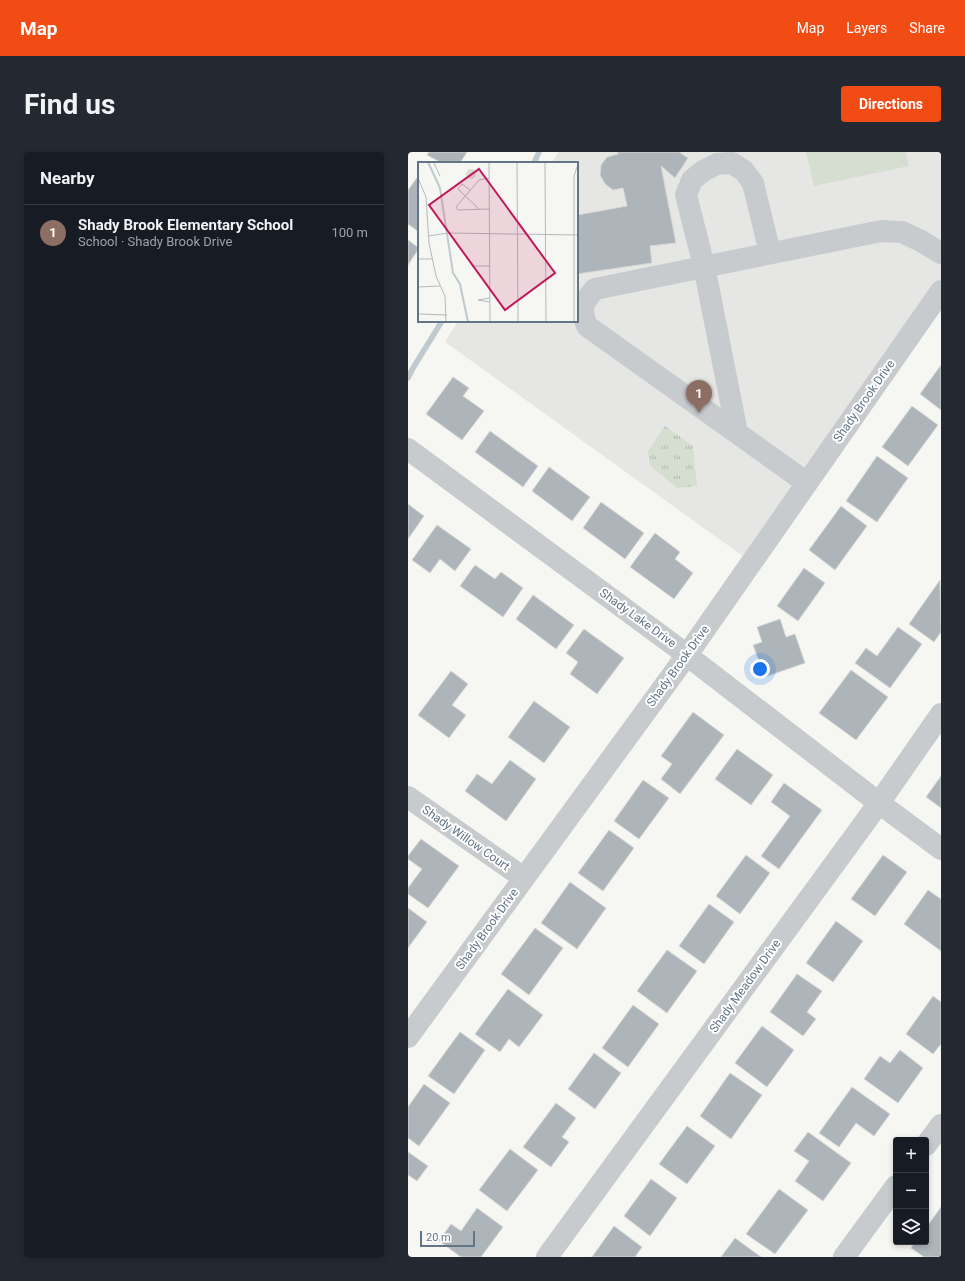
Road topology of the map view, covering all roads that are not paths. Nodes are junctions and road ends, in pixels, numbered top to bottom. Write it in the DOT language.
graph roads {
  1 [pos="770,253"];
  2 [pos="941,253"];
  3 [pos="704,266"];
  4 [pos="941,291"];
  5 [pos="736,433"];
  6 [pos="408,449"];
  7 [pos="807,483"];
  8 [pos="686,655"];
  9 [pos="941,714"];
  10 [pos="408,797"];
  11 [pos="878,803"];
  12 [pos="941,849"];
  13 [pos="524,878"];
  14 [pos="408,1037"];
  15 [pos="941,1125"];
  16 [pos="929,1141"];
  17 [pos="893,1190"];
  18 [pos="547,1257"];
  19 [pos="844,1257"];
  1 -- 2 [label="street"];
  1 -- 3 [label="street"];
  1 -- 3 [label="street"];
  3 -- 5 [label="street"];
  3 -- 5 [label="street"];
  4 -- 7 [label="street, Shady Brook Drive"];
  5 -- 7 [label="street"];
  6 -- 8 [label="street, Shady Lake Drive"];
  7 -- 8 [label="street, Shady Brook Drive"];
  8 -- 11 [label="street, Shady Lake Drive"];
  8 -- 13 [label="street, Shady Brook Drive"];
  9 -- 11 [label="street, Shady Meadow Drive"];
  10 -- 13 [label="street, Shady Willow Court"];
  11 -- 12 [label="street, Shady Lake Drive"];
  11 -- 18 [label="street, Shady Meadow Drive"];
  13 -- 14 [label="street, Shady Brook Drive"];
  15 -- 16 [label="street"];
  17 -- 19 [label="street"];
}
